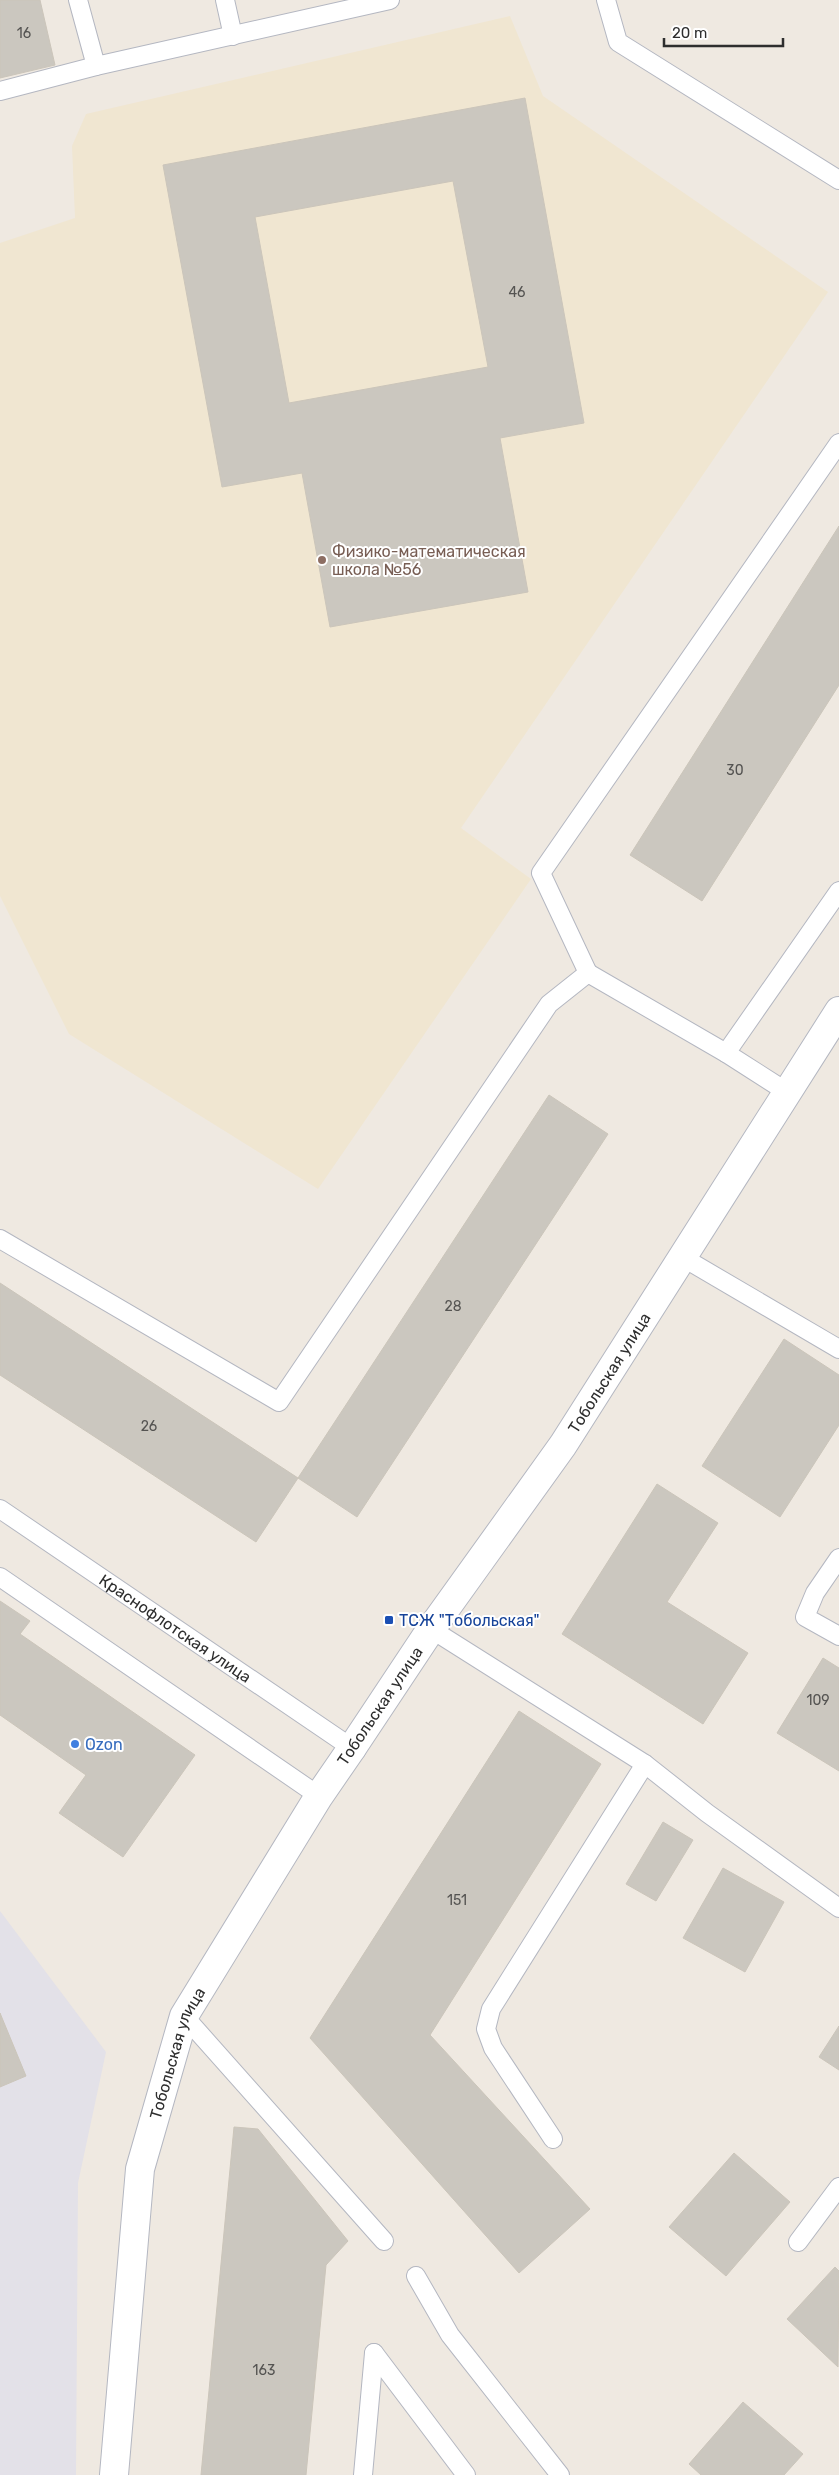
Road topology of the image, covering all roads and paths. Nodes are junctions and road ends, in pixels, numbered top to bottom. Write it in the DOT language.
graph roads {
  1 [pos="78,0"];
  2 [pos="226,0"];
  3 [pos="390,0"];
  4 [pos="606,0"];
  5 [pos="354,4"];
  6 [pos="233,36"];
  7 [pos="96,66"];
  8 [pos="0,91"];
  9 [pos="839,180"];
  10 [pos="839,443"];
  11 [pos="839,891"];
  12 [pos="588,973"];
  13 [pos="839,1010"];
  14 [pos="726,1053"];
  15 [pos="787,1092"];
  16 [pos="0,1239"];
  17 [pos="682,1257"];
  18 [pos="839,1349"];
  19 [pos="0,1509"];
  20 [pos="839,1558"];
  21 [pos="0,1577"];
  22 [pos="431,1629"];
  23 [pos="839,1636"];
  24 [pos="352,1748"];
  25 [pos="645,1764"];
  26 [pos="319,1796"];
  27 [pos="839,1908"];
  28 [pos="184,2016"];
  29 [pos="553,2139"];
  30 [pos="839,2187"];
  31 [pos="384,2240"];
  32 [pos="798,2242"];
  33 [pos="416,2276"];
  34 [pos="114,2475"];
  35 [pos="363,2475"];
  36 [pos="466,2475"];
  37 [pos="560,2475"];
  1 -- 7 [label="lane"];
  2 -- 6 [label="lane"];
  3 -- 5 [label="lane"];
  4 -- 9 [label="lane"];
  5 -- 6 [label="lane"];
  6 -- 7 [label="lane"];
  7 -- 8 [label="lane"];
  10 -- 12 [label="lane"];
  11 -- 14 [label="lane"];
  12 -- 14 [label="lane"];
  12 -- 16 [label="lane"];
  13 -- 15 [label="street, Тобольская улица"];
  14 -- 15 [label="lane"];
  15 -- 17 [label="street, Тобольская улица"];
  17 -- 18 [label="lane"];
  17 -- 22 [label="street, Тобольская улица"];
  19 -- 24 [label="lane, Краснофлотская улица"];
  20 -- 23 [label="lane"];
  21 -- 26 [label="lane"];
  22 -- 24 [label="street, Тобольская улица"];
  22 -- 25 [label="lane"];
  24 -- 26 [label="street, Тобольская улица"];
  25 -- 27 [label="lane"];
  25 -- 29 [label="lane"];
  26 -- 28 [label="street, Тобольская улица"];
  28 -- 31 [label="lane"];
  28 -- 34 [label="street, Тобольская улица"];
  30 -- 32 [label="lane"];
  33 -- 37 [label="lane"];
  35 -- 36 [label="lane"];
}
